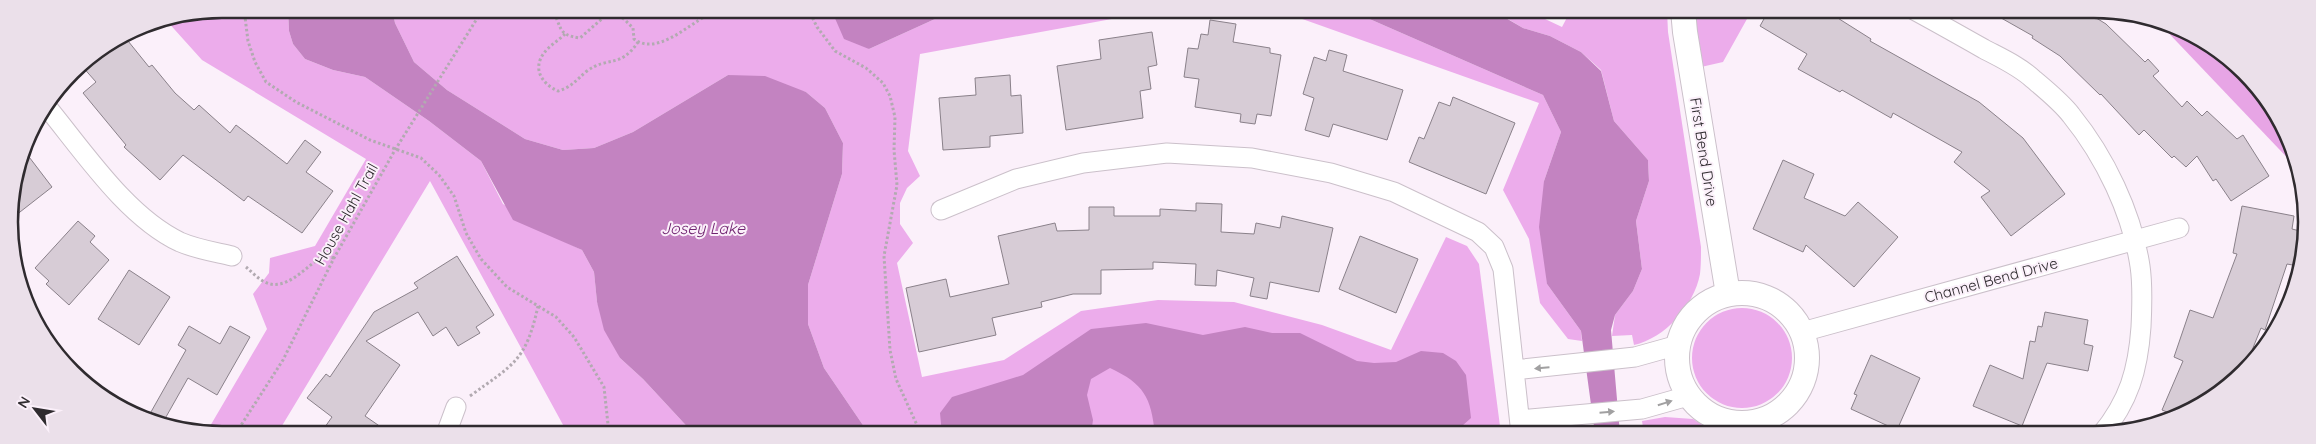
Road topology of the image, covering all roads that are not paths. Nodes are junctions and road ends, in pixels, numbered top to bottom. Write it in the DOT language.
graph roads {
  1 [pos="1684,18"];
  2 [pos="1928,18"];
  3 [pos="50,112"];
  4 [pos="942,210"];
  5 [pos="2179,228"];
  6 [pos="2135,241"];
  7 [pos="232,256"];
  8 [pos="1728,294"];
  9 [pos="1802,332"];
  10 [pos="1678,345"];
  11 [pos="1514,370"];
  12 [pos="1688,396"];
  13 [pos="456,407"];
  14 [pos="449,426"];
  15 [pos="1520,426"];
  16 [pos="1524,426"];
  17 [pos="1748,426"];
  18 [pos="1759,426"];
  19 [pos="2109,426"];
  1 -- 8 [label="street, First Bend Drive"];
  2 -- 6 [label="street"];
  3 -- 7 [label="street"];
  4 -- 11 [label="street"];
  5 -- 6 [label="street, Channel Bend Drive"];
  6 -- 9 [label="street, Channel Bend Drive"];
  6 -- 19 [label="street"];
  8 -- 9 [label="street"];
  8 -- 10 [label="street"];
  9 -- 18 [label="street"];
  10 -- 11 [label="street, one-way"];
  10 -- 12 [label="street"];
  11 -- 15 [label="street"];
  16 -- 12 [label="street, one-way"];
  12 -- 17 [label="street"];
  13 -- 14 [label="street"];
}
